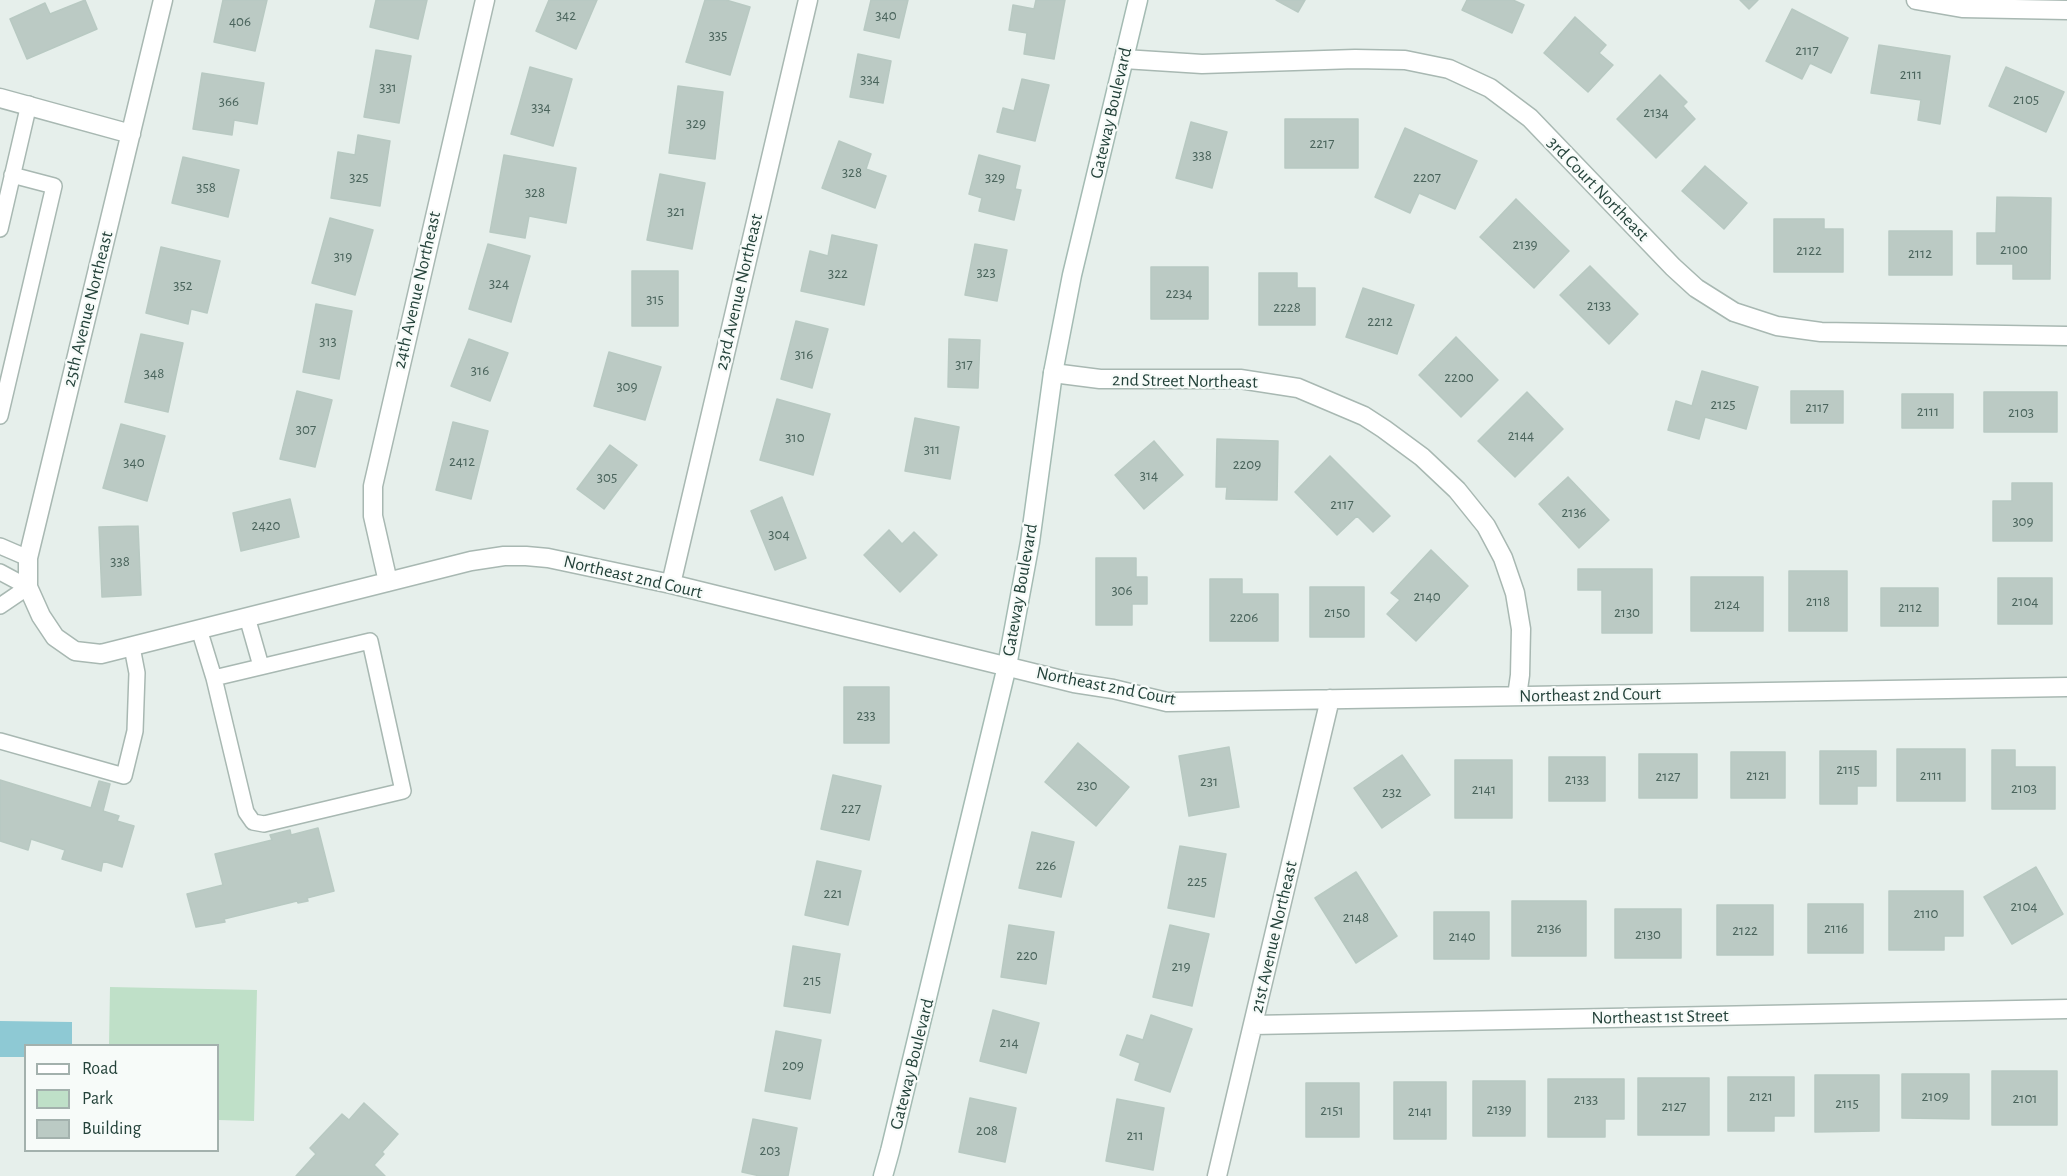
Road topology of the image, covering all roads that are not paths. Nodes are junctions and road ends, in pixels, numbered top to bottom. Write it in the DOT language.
graph roads {
  1 [pos="163,0"];
  2 [pos="485,0"];
  3 [pos="808,0"];
  4 [pos="1137,0"];
  5 [pos="1916,0"];
  6 [pos="2067,10"];
  7 [pos="1124,59"];
  8 [pos="0,98"];
  9 [pos="29,104"];
  10 [pos="131,134"];
  11 [pos="12,175"];
  12 [pos="0,229"];
  13 [pos="2067,336"];
  14 [pos="1053,373"];
  15 [pos="0,416"];
  16 [pos="0,546"];
  17 [pos="28,558"];
  18 [pos="0,572"];
  19 [pos="388,582"];
  20 [pos="671,584"];
  21 [pos="28,587"];
  22 [pos="0,606"];
  23 [pos="41,616"];
  24 [pos="247,617"];
  25 [pos="199,630"];
  26 [pos="132,647"];
  27 [pos="261,666"];
  28 [pos="1007,666"];
  29 [pos="214,678"];
  30 [pos="2067,687"];
  31 [pos="1516,696"];
  32 [pos="1330,699"];
  33 [pos="0,741"];
  34 [pos="2067,1009"];
  35 [pos="1253,1025"];
  36 [pos="883,1176"];
  37 [pos="1217,1176"];
  1 -- 10 [label="street, 25th Avenue Northeast"];
  2 -- 19 [label="street, 24th Avenue Northeast"];
  3 -- 20 [label="street, 23rd Avenue Northeast"];
  4 -- 7 [label="street, Gateway Boulevard"];
  5 -- 6 [label="street"];
  7 -- 13 [label="street, 3rd Court Northeast"];
  7 -- 14 [label="street, Gateway Boulevard"];
  8 -- 9 [label="street"];
  9 -- 10 [label="street"];
  9 -- 11 [label="lane"];
  10 -- 17 [label="street, 25th Avenue Northeast"];
  11 -- 12 [label="lane"];
  11 -- 15 [label="lane"];
  14 -- 28 [label="street, Gateway Boulevard"];
  14 -- 31 [label="street, 2nd Street Northeast"];
  16 -- 17 [label="lane"];
  17 -- 21 [label="street, 25th Avenue Northeast"];
  18 -- 21 [label="lane"];
  19 -- 20 [label="street, Northeast 2nd Court"];
  19 -- 24 [label="street, Northeast 2nd Court"];
  20 -- 28 [label="street, Northeast 2nd Court"];
  21 -- 22 [label="lane"];
  21 -- 23 [label="street, 25th Avenue Northeast"];
  23 -- 26 [label="street, Northeast 2nd Court"];
  24 -- 25 [label="street, Northeast 2nd Court"];
  24 -- 27 [label="lane"];
  25 -- 26 [label="street, Northeast 2nd Court"];
  25 -- 29 [label="lane"];
  26 -- 33 [label="lane"];
  27 -- 29 [label="lane"];
  27 -- 29 [label="lane"];
  28 -- 32 [label="street, Northeast 2nd Court"];
  28 -- 36 [label="street, Gateway Boulevard"];
  30 -- 31 [label="street, Northeast 2nd Court"];
  31 -- 32 [label="street, Northeast 2nd Court"];
  32 -- 35 [label="street, 21st Avenue Northeast"];
  34 -- 35 [label="street, Northeast 1st Street"];
  35 -- 37 [label="street, 21st Avenue Northeast"];
}
